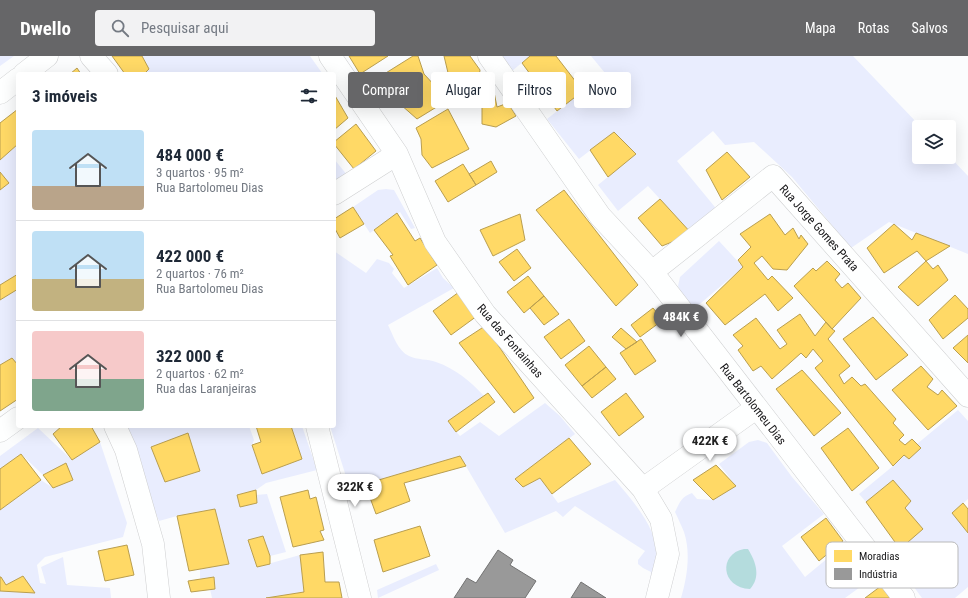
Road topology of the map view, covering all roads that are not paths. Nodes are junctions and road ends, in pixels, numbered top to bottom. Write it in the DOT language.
graph roads {
  1 [pos="47,56"];
  2 [pos="91,56"];
  3 [pos="330,56"];
  4 [pos="489,56"];
  5 [pos="27,72"];
  6 [pos="105,72"];
  7 [pos="16,81"];
  8 [pos="0,93"];
  9 [pos="397,154"];
  10 [pos="336,193"];
  11 [pos="652,272"];
  12 [pos="968,396"];
  13 [pos="756,408"];
  14 [pos="16,419"];
  15 [pos="116,428"];
  16 [pos="318,428"];
  17 [pos="0,431"];
  18 [pos="643,489"];
  19 [pos="860,542"];
  20 [pos="896,588"];
  21 [pos="159,598"];
  22 [pos="360,598"];
  23 [pos="657,598"];
  24 [pos="904,598"];
  1 -- 5 [label="street"];
  2 -- 6 [label="street"];
  3 -- 9 [label="street, Rua das Fontainhas"];
  4 -- 11 [label="street, Rua Bartolomeu Dias"];
  7 -- 8 [label="street"];
  9 -- 10 [label="street"];
  9 -- 18 [label="street, Rua das Fontainhas"];
  11 -- 12 [label="street, Rua Jorge Gomes Prata"];
  11 -- 13 [label="street, Rua Bartolomeu Dias"];
  13 -- 18 [label="street"];
  13 -- 19 [label="street, Rua Bartolomeu Dias"];
  14 -- 17 [label="street"];
  15 -- 21 [label="street"];
  16 -- 22 [label="street"];
  18 -- 23 [label="street, Rua das Fontainhas"];
  20 -- 24 [label="street, Rua Bartolomeu Dias"];
}
